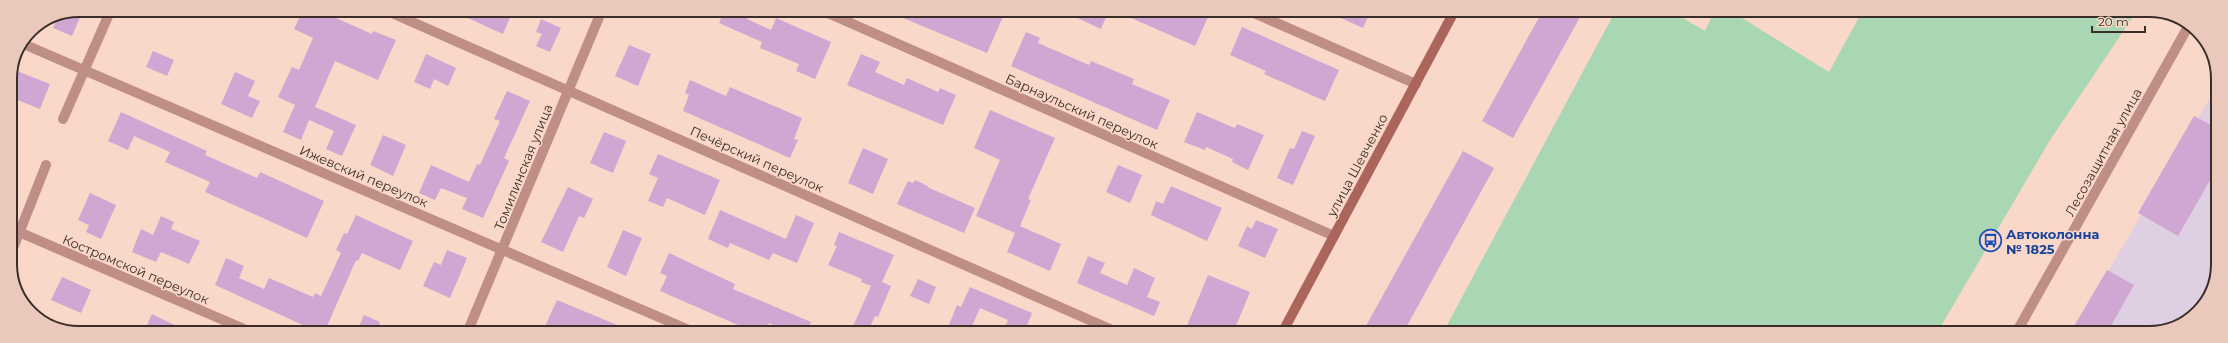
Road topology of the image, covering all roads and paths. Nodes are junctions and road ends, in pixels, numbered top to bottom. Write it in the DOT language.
graph roads {
  1 [pos="108,17"];
  2 [pos="401,17"];
  3 [pos="599,17"];
  4 [pos="836,17"];
  5 [pos="1263,17"];
  6 [pos="1451,17"];
  7 [pos="2187,29"];
  8 [pos="26,45"];
  9 [pos="84,69"];
  10 [pos="1416,84"];
  11 [pos="569,90"];
  12 [pos="63,119"];
  13 [pos="46,164"];
  14 [pos="17,229"];
  15 [pos="17,231"];
  16 [pos="1334,236"];
  17 [pos="502,251"];
  18 [pos="237,326"];
  19 [pos="470,326"];
  20 [pos="679,326"];
  21 [pos="1103,326"];
  22 [pos="1286,326"];
  23 [pos="2020,326"];
  1 -- 9 [label="street"];
  2 -- 11 [label="street, Печёрский переулок"];
  3 -- 11 [label="street, Томилинская улица"];
  4 -- 16 [label="street, Барнаульский переулок"];
  5 -- 10 [label="street"];
  6 -- 10 [label="main road, улица Шевченко"];
  7 -- 23 [label="street, Лесозащитная улица"];
  8 -- 9 [label="street, Ижевский переулок"];
  9 -- 12 [label="street"];
  9 -- 17 [label="street, Ижевский переулок"];
  10 -- 16 [label="main road, улица Шевченко"];
  11 -- 17 [label="street, Томилинская улица"];
  11 -- 21 [label="street, Печёрский переулок"];
  13 -- 14 [label="street"];
  15 -- 18 [label="street, Костромской переулок"];
  16 -- 22 [label="main road, улица Шевченко"];
  17 -- 19 [label="street, Томилинская улица"];
  17 -- 20 [label="street, Ижевский переулок"];
}
